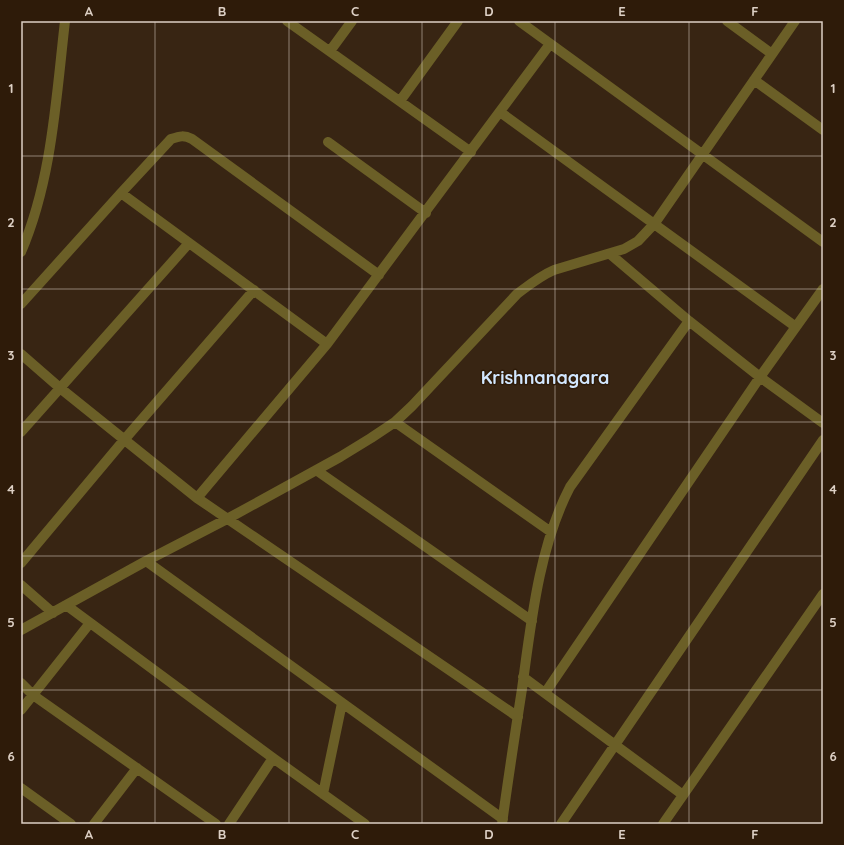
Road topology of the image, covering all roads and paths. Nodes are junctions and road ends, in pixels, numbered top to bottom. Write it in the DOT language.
graph roads {
  1 [pos="65,21"];
  2 [pos="287,21"];
  3 [pos="352,21"];
  4 [pos="458,21"];
  5 [pos="519,21"];
  6 [pos="727,21"];
  7 [pos="795,21"];
  8 [pos="550,44"];
  9 [pos="330,51"];
  10 [pos="772,54"];
  11 [pos="754,80"];
  12 [pos="400,101"];
  13 [pos="500,112"];
  14 [pos="823,130"];
  15 [pos="328,142"];
  16 [pos="470,152"];
  17 [pos="702,154"];
  18 [pos="121,193"];
  19 [pos="426,212"];
  20 [pos="655,223"];
  21 [pos="823,242"];
  22 [pos="189,243"];
  23 [pos="21,252"];
  24 [pos="610,254"];
  25 [pos="379,275"];
  26 [pos="823,289"];
  27 [pos="254,290"];
  28 [pos="21,304"];
  29 [pos="689,321"];
  30 [pos="796,327"];
  31 [pos="327,344"];
  32 [pos="21,354"];
  33 [pos="760,377"];
  34 [pos="60,388"];
  35 [pos="395,422"];
  36 [pos="823,423"];
  37 [pos="21,432"];
  38 [pos="124,440"];
  39 [pos="823,440"];
  40 [pos="316,470"];
  41 [pos="197,498"];
  42 [pos="228,519"];
  43 [pos="551,532"];
  44 [pos="146,560"];
  45 [pos="21,563"];
  46 [pos="21,585"];
  47 [pos="823,594"];
  48 [pos="66,606"];
  49 [pos="53,613"];
  50 [pos="532,621"];
  51 [pos="90,623"];
  52 [pos="21,630"];
  53 [pos="523,677"];
  54 [pos="21,684"];
  55 [pos="545,693"];
  56 [pos="33,694"];
  57 [pos="342,703"];
  58 [pos="21,710"];
  59 [pos="518,717"];
  60 [pos="615,744"];
  61 [pos="273,758"];
  62 [pos="137,768"];
  63 [pos="21,788"];
  64 [pos="323,794"];
  65 [pos="683,795"];
  66 [pos="502,822"];
  67 [pos="71,824"];
  68 [pos="94,824"];
  69 [pos="216,824"];
  70 [pos="229,824"];
  71 [pos="365,824"];
  72 [pos="561,824"];
  73 [pos="663,824"];
  1 -- 23 [label="street"];
  2 -- 9 [label="street"];
  3 -- 9 [label="street"];
  4 -- 12 [label="street"];
  5 -- 8 [label="street"];
  6 -- 10 [label="street"];
  7 -- 10 [label="street"];
  8 -- 13 [label="street"];
  8 -- 17 [label="street"];
  9 -- 12 [label="street"];
  10 -- 11 [label="street"];
  11 -- 14 [label="street"];
  11 -- 17 [label="street"];
  12 -- 16 [label="street"];
  13 -- 16 [label="street"];
  13 -- 20 [label="street"];
  15 -- 19 [label="street"];
  16 -- 19 [label="street"];
  17 -- 20 [label="street"];
  17 -- 21 [label="street"];
  18 -- 22 [label="street"];
  18 -- 25 [label="street"];
  18 -- 28 [label="street"];
  19 -- 25 [label="street"];
  20 -- 24 [label="street"];
  20 -- 30 [label="street"];
  22 -- 27 [label="street"];
  22 -- 34 [label="street"];
  24 -- 29 [label="street"];
  24 -- 35 [label="street"];
  25 -- 31 [label="street"];
  26 -- 30 [label="street"];
  27 -- 31 [label="street"];
  27 -- 38 [label="street"];
  29 -- 33 [label="street"];
  29 -- 43 [label="street"];
  30 -- 33 [label="street"];
  31 -- 41 [label="street"];
  32 -- 34 [label="street"];
  33 -- 36 [label="street"];
  33 -- 55 [label="street"];
  34 -- 37 [label="street"];
  34 -- 38 [label="street"];
  35 -- 40 [label="street"];
  35 -- 43 [label="street"];
  38 -- 41 [label="street"];
  38 -- 45 [label="street"];
  39 -- 60 [label="street"];
  40 -- 42 [label="street"];
  40 -- 50 [label="street"];
  41 -- 42 [label="street"];
  42 -- 44 [label="street"];
  42 -- 59 [label="street"];
  43 -- 50 [label="street"];
  44 -- 48 [label="street"];
  44 -- 57 [label="street"];
  46 -- 49 [label="street"];
  47 -- 65 [label="street"];
  48 -- 49 [label="street"];
  48 -- 51 [label="street"];
  49 -- 52 [label="street"];
  50 -- 53 [label="street"];
  51 -- 56 [label="street"];
  51 -- 61 [label="street"];
  53 -- 55 [label="street"];
  53 -- 59 [label="street"];
  54 -- 56 [label="street"];
  55 -- 60 [label="street"];
  56 -- 58 [label="street"];
  56 -- 62 [label="street"];
  57 -- 64 [label="street"];
  57 -- 66 [label="street"];
  59 -- 66 [label="street"];
  60 -- 65 [label="street"];
  60 -- 72 [label="street"];
  61 -- 64 [label="street"];
  61 -- 70 [label="street"];
  62 -- 68 [label="street"];
  62 -- 69 [label="street"];
  63 -- 67 [label="street"];
  64 -- 71 [label="street"];
  65 -- 73 [label="street"];
}
